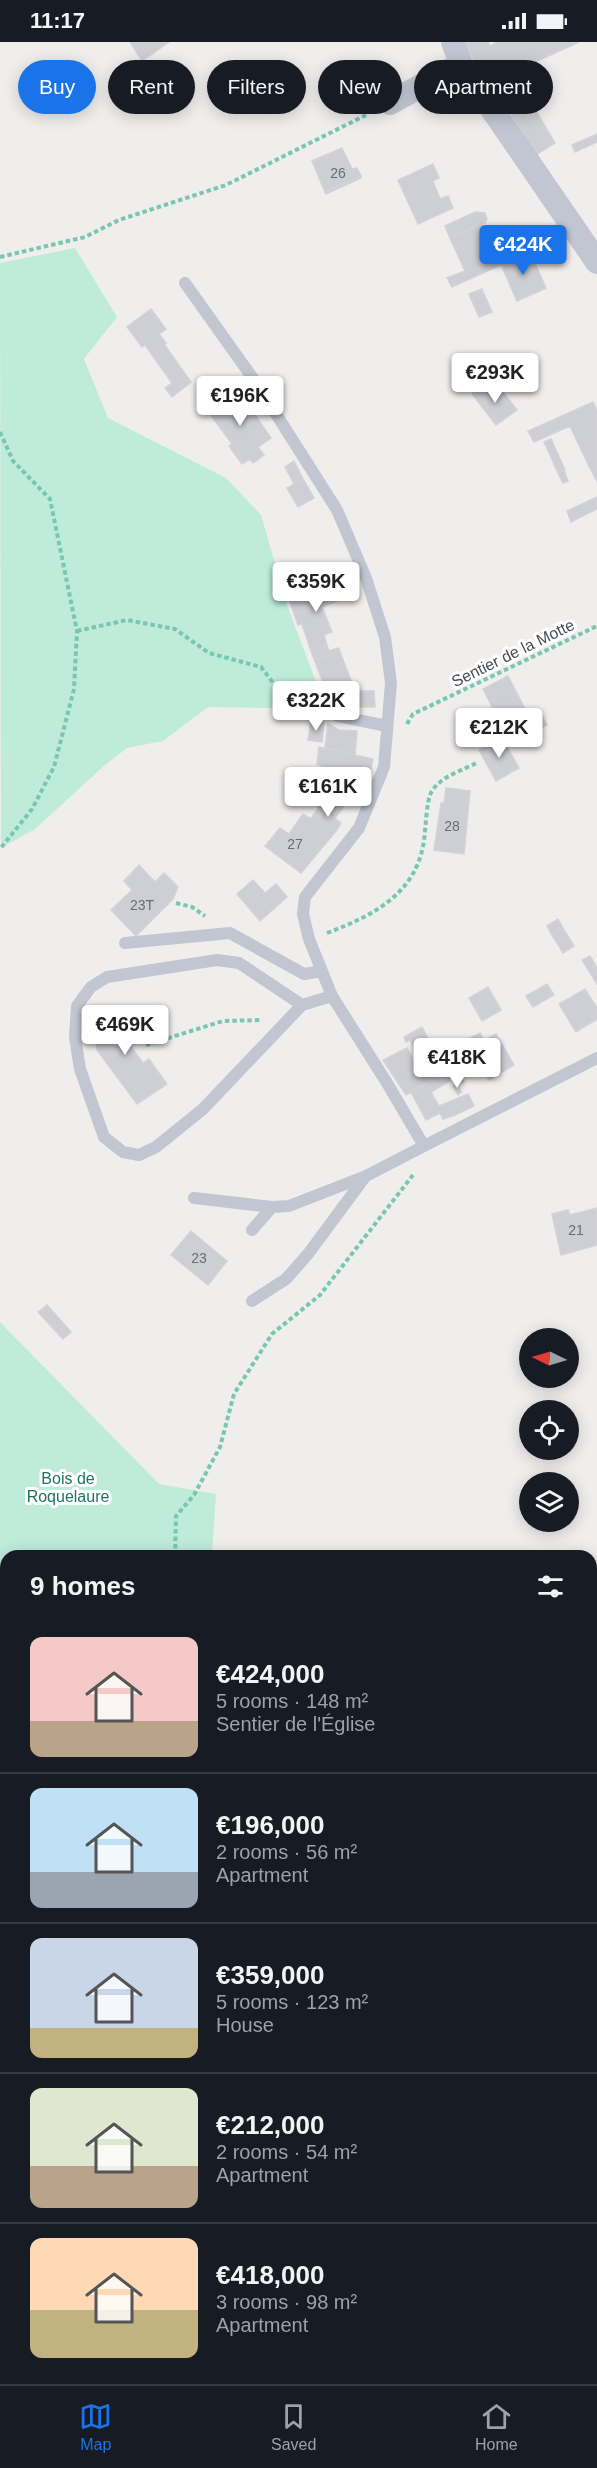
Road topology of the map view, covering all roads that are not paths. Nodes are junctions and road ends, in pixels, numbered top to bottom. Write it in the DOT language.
graph roads {
  1 [pos="457,53"];
  2 [pos="402,94"];
  3 [pos="597,262"];
  4 [pos="185,283"];
  5 [pos="338,716"];
  6 [pos="387,726"];
  7 [pos="125,943"];
  8 [pos="322,971"];
  9 [pos="332,996"];
  10 [pos="302,1005"];
  11 [pos="597,1058"];
  12 [pos="424,1146"];
  13 [pos="366,1176"];
  14 [pos="194,1198"];
  15 [pos="272,1207"];
  16 [pos="252,1230"];
  17 [pos="252,1301"];
  1 -- 2 [label="street"];
  1 -- 3 [label="street"];
  4 -- 6 [label="lane"];
  5 -- 6 [label="lane"];
  6 -- 8 [label="lane"];
  7 -- 8 [label="lane"];
  8 -- 9 [label="lane"];
  9 -- 10 [label="lane"];
  9 -- 12 [label="lane"];
  10 -- 10 [label="lane"];
  11 -- 12 [label="lane"];
  12 -- 13 [label="lane"];
  13 -- 15 [label="lane"];
  13 -- 17 [label="lane"];
  14 -- 15 [label="lane"];
  15 -- 16 [label="lane"];
}
